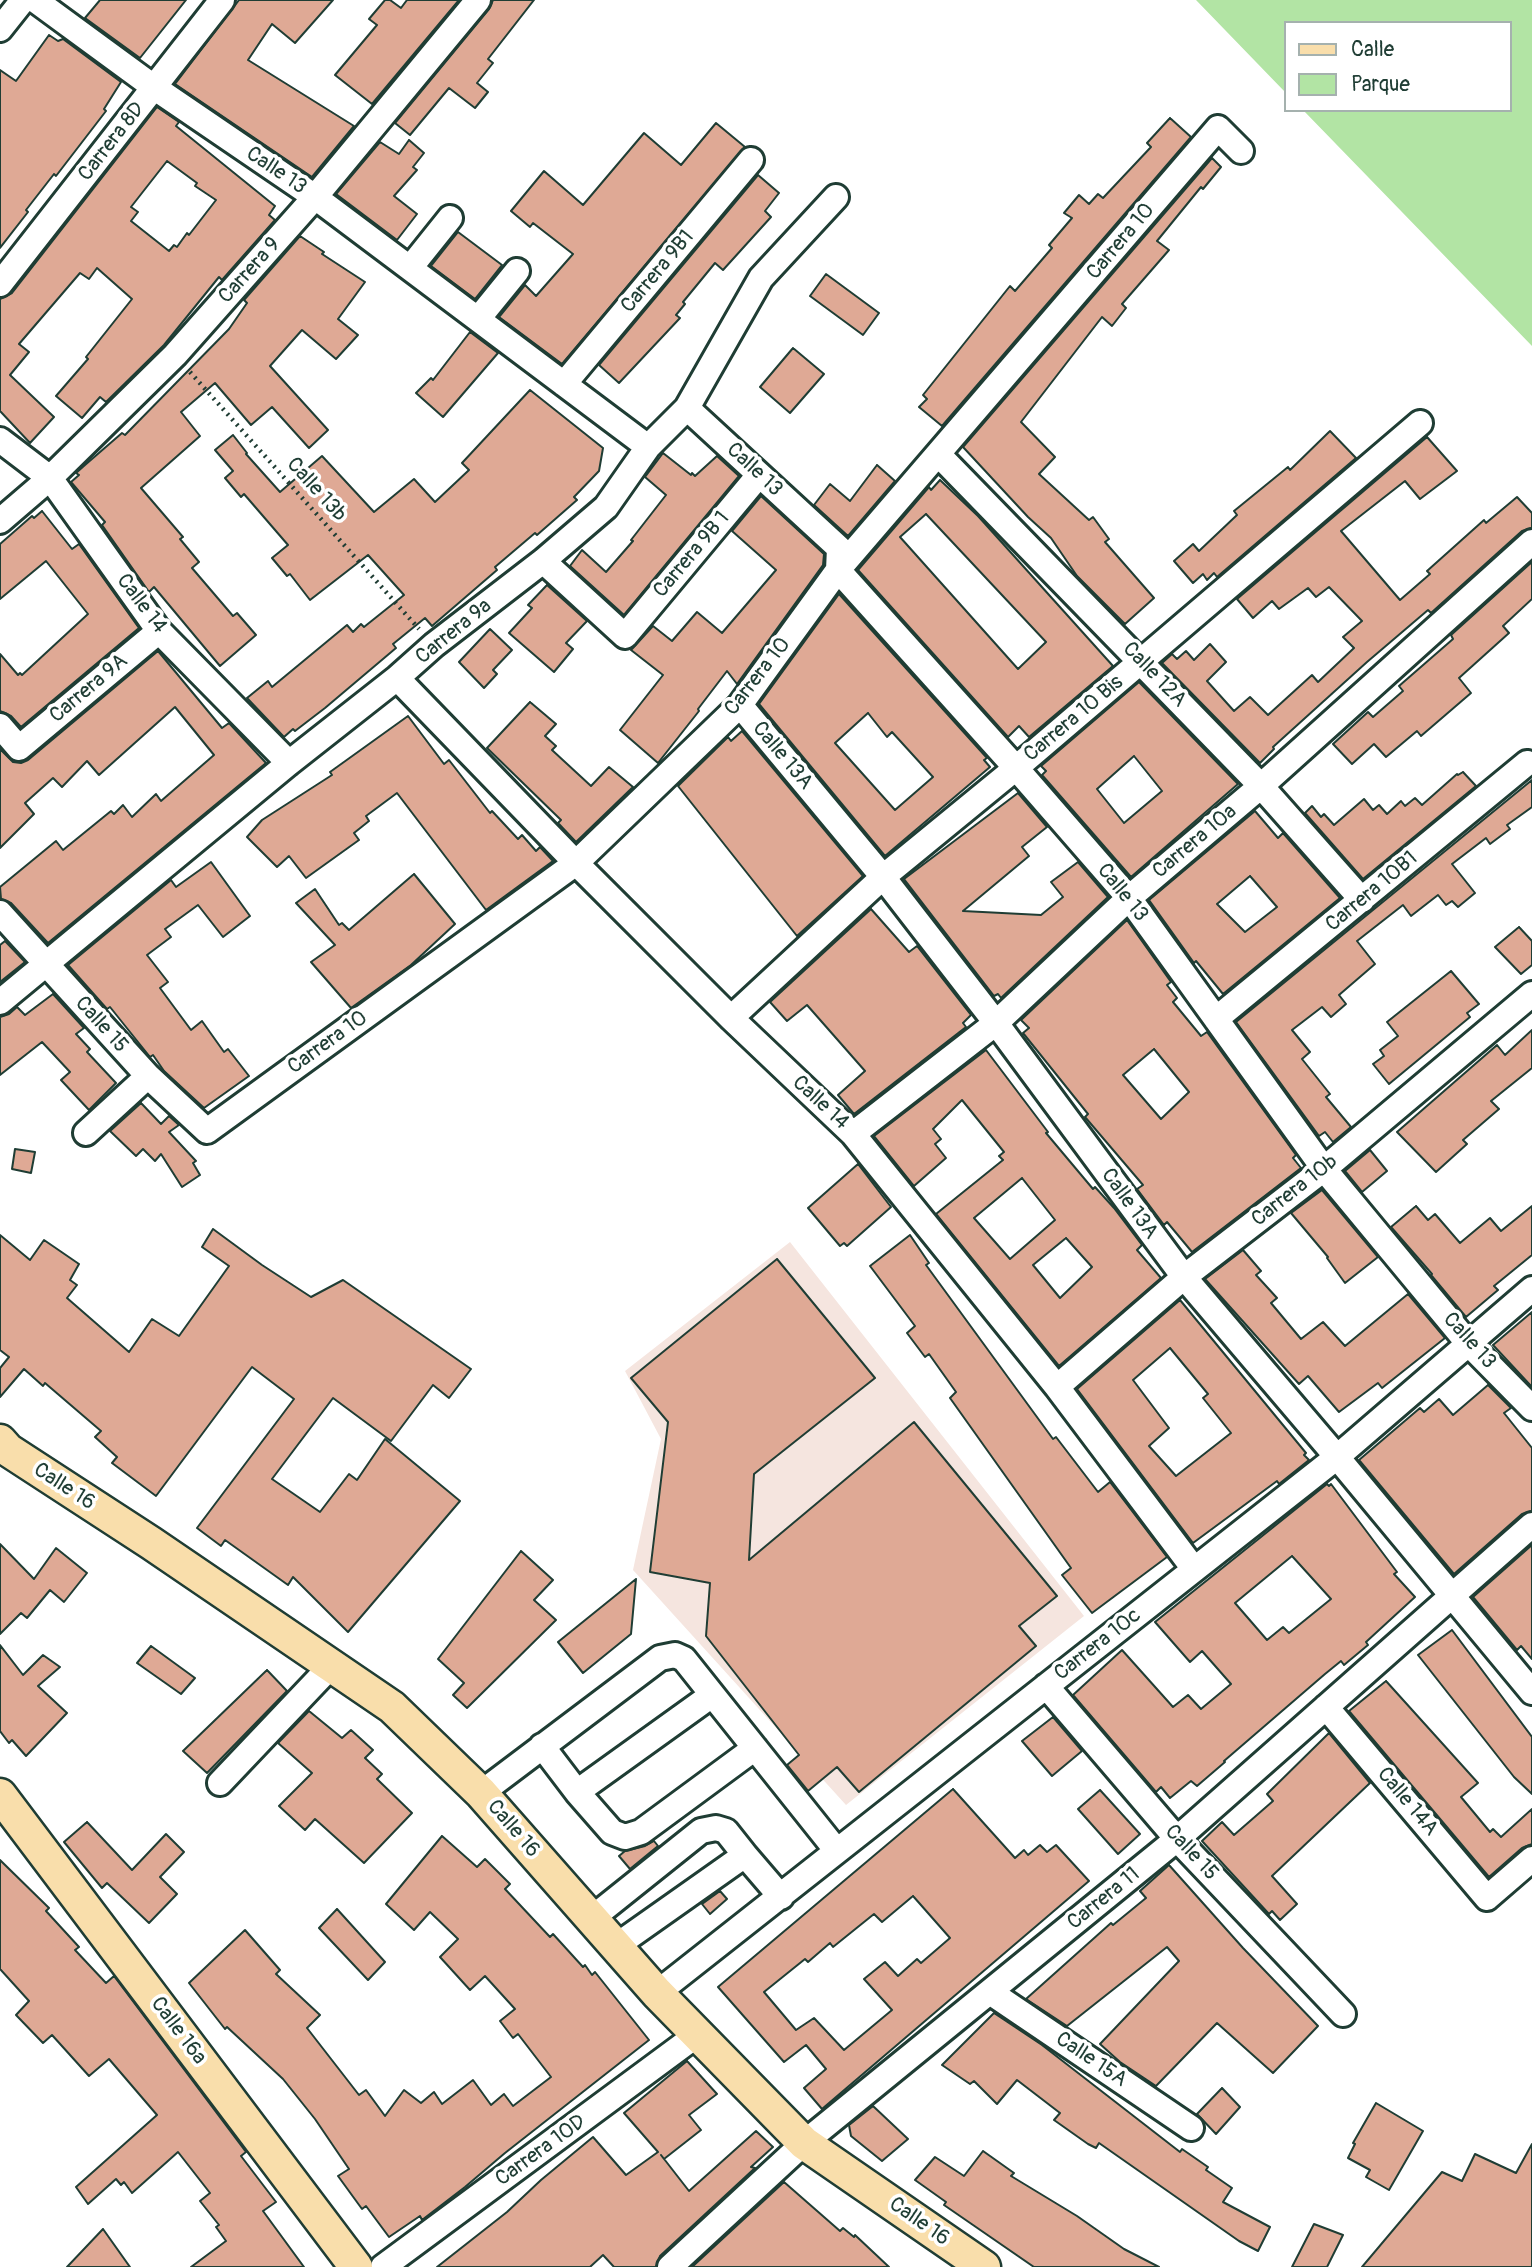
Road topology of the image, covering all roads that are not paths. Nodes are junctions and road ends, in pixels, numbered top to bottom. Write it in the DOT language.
graph roads {
  1 [pos="23,0"];
  2 [pos="35,0"];
  3 [pos="222,0"];
  4 [pos="478,0"];
  5 [pos="0,29"];
  6 [pos="155,88"];
  7 [pos="1241,151"];
  8 [pos="751,160"];
  9 [pos="316,197"];
  10 [pos="836,197"];
  11 [pos="450,218"];
  12 [pos="410,268"];
  13 [pos="517,271"];
  14 [pos="0,284"];
  15 [pos="478,319"];
  16 [pos="564,384"];
  17 [pos="687,408"];
  18 [pos="1420,423"];
  19 [pos="0,440"];
  20 [pos="648,447"];
  21 [pos="939,455"];
  22 [pos="759,475"];
  23 [pos="50,478"];
  24 [pos="0,521"];
  25 [pos="1532,542"];
  26 [pos="544,561"];
  27 [pos="838,570"];
  28 [pos="159,631"];
  29 [pos="1142,662"];
  30 [pos="397,678"];
  31 [pos="740,705"];
  32 [pos="0,726"];
  33 [pos="289,763"];
  34 [pos="1527,763"];
  35 [pos="1016,768"];
  36 [pos="1261,786"];
  37 [pos="576,863"];
  38 [pos="883,877"];
  39 [pos="1129,898"];
  40 [pos="1362,901"];
  41 [pos="0,913"];
  42 [pos="47,965"];
  43 [pos="1532,994"];
  44 [pos="0,1002"];
  45 [pos="731,1018"];
  46 [pos="1216,1019"];
  47 [pos="996,1023"];
  48 [pos="148,1076"];
  49 [pos="207,1131"];
  50 [pos="86,1133"];
  51 [pos="853,1134"];
  52 [pos="1324,1169"];
  53 [pos="1184,1277"];
  54 [pos="1532,1289"];
  55 [pos="1468,1343"];
  56 [pos="1057,1387"];
  57 [pos="1532,1408"];
  58 [pos="0,1441"];
  59 [pos="1338,1457"];
  60 [pos="1532,1525"];
  61 [pos="1195,1569"];
  62 [pos="1452,1595"];
  63 [pos="331,1666"];
  64 [pos="1046,1686"];
  65 [pos="1532,1692"];
  66 [pos="712,1695"];
  67 [pos="1326,1707"];
  68 [pos="542,1746"];
  69 [pos="755,1748"];
  70 [pos="220,1783"];
  71 [pos="576,1792"];
  72 [pos="481,1793"];
  73 [pos="0,1795"];
  74 [pos="1177,1839"];
  75 [pos="837,1851"];
  76 [pos="745,1856"];
  77 [pos="1532,1859"];
  78 [pos="781,1897"];
  79 [pos="591,1919"];
  80 [pos="616,1946"];
  81 [pos="990,1992"];
  82 [pos="657,1993"];
  83 [pos="1343,2014"];
  84 [pos="698,2034"];
  85 [pos="1191,2128"];
  86 [pos="804,2143"];
  87 [pos="356,2267"];
  88 [pos="383,2267"];
  89 [pos="670,2267"];
  90 [pos="984,2267"];
  1 -- 5 [label="street"];
  2 -- 6 [label="street, Calle 13"];
  3 -- 6 [label="street, Carrera 8D"];
  4 -- 9 [label="street, Carrera 9"];
  6 -- 9 [label="street, Calle 13"];
  6 -- 14 [label="street, Carrera 8D"];
  7 -- 21 [label="street, Carrera 10"];
  8 -- 16 [label="street, Carrera 9B1"];
  9 -- 12 [label="street, Calle 13"];
  9 -- 23 [label="street, Carrera 9"];
  10 -- 17 [label="street, Carrera 9a"];
  11 -- 12 [label="street"];
  12 -- 15 [label="street, Calle 13"];
  13 -- 15 [label="street"];
  15 -- 16 [label="street, Calle 13"];
  16 -- 20 [label="street, Calle 13"];
  17 -- 20 [label="street, Carrera 9a"];
  17 -- 22 [label="street, Calle 13"];
  18 -- 29 [label="street, Carrera 10 Bis"];
  19 -- 23 [label="street, Calle 14"];
  20 -- 26 [label="street, Carrera 9a"];
  21 -- 27 [label="street, Carrera 10"];
  21 -- 29 [label="street, Calle 12A"];
  22 -- 26 [label="street, Carrera 9B 1"];
  22 -- 27 [label="street, Calle 13"];
  23 -- 24 [label="street, Carrera 9"];
  23 -- 28 [label="street, Calle 14"];
  25 -- 36 [label="street, Carrera 10a"];
  26 -- 30 [label="street, Carrera 9a"];
  27 -- 31 [label="street, Carrera 10"];
  27 -- 35 [label="street, Calle 13"];
  28 -- 32 [label="street, Carrera 9A"];
  28 -- 33 [label="street, Calle 14"];
  29 -- 35 [label="street, Carrera 10 Bis"];
  29 -- 36 [label="street, Calle 12A"];
  30 -- 33 [label="street, Carrera 9a"];
  30 -- 37 [label="street, Calle 14"];
  31 -- 37 [label="street, Carrera 10"];
  31 -- 38 [label="street, Calle 13A"];
  33 -- 42 [label="street, Carrera 9a"];
  34 -- 40 [label="street, Carrera 10B1"];
  35 -- 38 [label="street, Carrera 10 Bis"];
  35 -- 39 [label="street, Calle 13"];
  36 -- 39 [label="street, Carrera 10a"];
  36 -- 40 [label="street, Calle 12A"];
  37 -- 45 [label="street, Calle 14"];
  37 -- 49 [label="street, Carrera 10"];
  38 -- 45 [label="street, Carrera 10 Bis"];
  38 -- 47 [label="street, Calle 13A"];
  39 -- 46 [label="street, Calle 13"];
  39 -- 47 [label="street, Carrera 10a"];
  40 -- 46 [label="street, Carrera 10B1"];
  41 -- 42 [label="street, Calle 15"];
  42 -- 44 [label="street, Carrera 9a"];
  42 -- 48 [label="street, Calle 15"];
  43 -- 52 [label="street, Carrera 10b"];
  45 -- 51 [label="street, Calle 14"];
  46 -- 52 [label="street, Calle 13"];
  47 -- 51 [label="street, Carrera 10a"];
  47 -- 53 [label="street, Calle 13A"];
  48 -- 49 [label="street, Calle 15"];
  48 -- 50 [label="street"];
  51 -- 56 [label="street, Calle 14"];
  52 -- 53 [label="street, Carrera 10b"];
  52 -- 55 [label="street, Calle 13"];
  53 -- 56 [label="street, Carrera 10b"];
  53 -- 59 [label="street, Calle 13A"];
  54 -- 55 [label="street, Carrera 10c"];
  55 -- 57 [label="street, Calle 13"];
  55 -- 59 [label="street, Carrera 10c"];
  56 -- 61 [label="street, Calle 14"];
  58 -- 63 [label="main road, Calle 16"];
  59 -- 61 [label="street, Carrera 10c"];
  59 -- 62 [label="street, Calle 13A"];
  60 -- 62 [label="street, Carrera 11"];
  61 -- 64 [label="street, Carrera 10c"];
  62 -- 65 [label="street, Calle 13A"];
  62 -- 67 [label="street, Carrera 11"];
  63 -- 70 [label="street"];
  63 -- 72 [label="main road, Calle 16"];
  64 -- 74 [label="street, Calle 15"];
  64 -- 75 [label="street, Carrera 10c"];
  66 -- 68 [label="street"];
  66 -- 69 [label="street"];
  66 -- 71 [label="street"];
  67 -- 74 [label="street, Carrera 11"];
  67 -- 77 [label="street, Calle 14A"];
  68 -- 71 [label="street"];
  68 -- 72 [label="street"];
  69 -- 71 [label="street"];
  69 -- 75 [label="street"];
  72 -- 79 [label="main road, Calle 16"];
  73 -- 87 [label="main road, Calle 16a"];
  74 -- 81 [label="street, Carrera 11"];
  74 -- 83 [label="street, Calle 15"];
  75 -- 78 [label="street, Carrera 10c"];
  76 -- 78 [label="street"];
  76 -- 79 [label="street"];
  76 -- 80 [label="street"];
  78 -- 82 [label="street, Carrera 10c"];
  79 -- 80 [label="main road, Calle 16"];
  80 -- 82 [label="main road, Calle 16"];
  81 -- 85 [label="street, Calle 15A"];
  81 -- 86 [label="street, Carrera 11"];
  82 -- 84 [label="main road, Calle 16"];
  84 -- 86 [label="main road, Calle 16"];
  84 -- 88 [label="street, Carrera 10D"];
  86 -- 89 [label="street, Carrera 11"];
  86 -- 90 [label="main road, Calle 16"];
}
